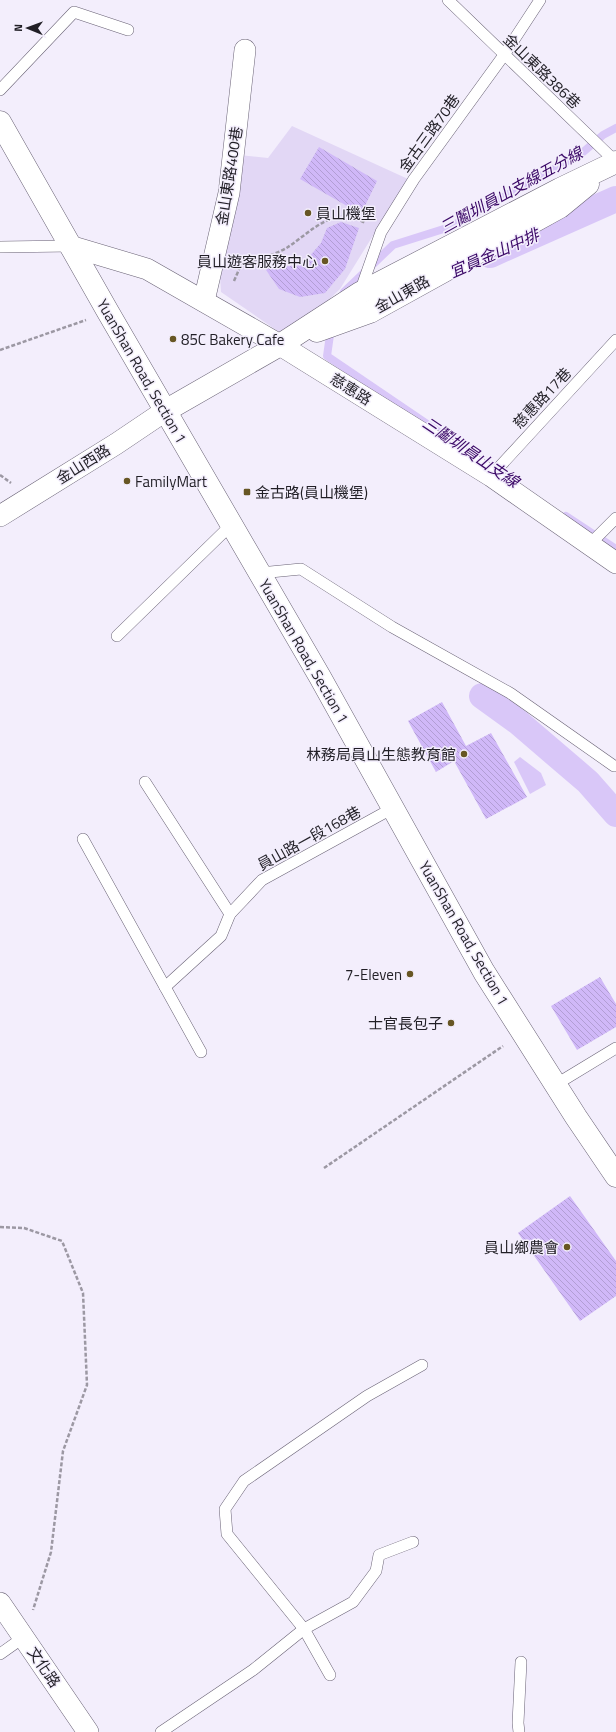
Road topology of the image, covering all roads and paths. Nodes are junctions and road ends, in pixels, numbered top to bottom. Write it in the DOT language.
graph roads {
  1 [pos="448,0"];
  2 [pos="540,0"];
  3 [pos="128,30"];
  4 [pos="245,50"];
  5 [pos="504,55"];
  6 [pos="0,90"];
  7 [pos="0,122"];
  8 [pos="616,162"];
  9 [pos="381,232"];
  10 [pos="70,246"];
  11 [pos="0,247"];
  12 [pos="360,293"];
  13 [pos="204,301"];
  14 [pos="108,312"];
  15 [pos="222,312"];
  16 [pos="616,340"];
  17 [pos="280,345"];
  18 [pos="0,350"];
  19 [pos="165,411"];
  20 [pos="491,476"];
  21 [pos="0,516"];
  22 [pos="616,518"];
  23 [pos="231,525"];
  24 [pos="589,545"];
  25 [pos="616,563"];
  26 [pos="260,573"];
  27 [pos="117,636"];
  28 [pos="614,766"];
  29 [pos="145,782"];
  30 [pos="393,808"];
  31 [pos="83,839"];
  32 [pos="230,914"];
  33 [pos="165,987"];
  34 [pos="522,1033"];
  35 [pos="616,1048"];
  36 [pos="201,1052"];
  37 [pos="555,1085"];
  38 [pos="324,1168"];
  39 [pos="616,1176"];
  40 [pos="0,1227"];
  41 [pos="422,1365"];
  42 [pos="413,1542"];
  43 [pos="0,1603"];
  44 [pos="304,1629"];
  45 [pos="24,1637"];
  46 [pos="0,1654"];
  47 [pos="521,1662"];
  48 [pos="330,1675"];
  49 [pos="88,1732"];
  50 [pos="161,1732"];
  51 [pos="519,1732"];
  1 -- 5 [label="lane, 金山東路386巷"];
  2 -- 5 [label="lane, 金古三路70巷"];
  3 -- 6 [label="lane"];
  4 -- 13 [label="street, 金山東路400巷"];
  5 -- 8 [label="lane, 金山東路386巷"];
  5 -- 9 [label="lane, 金古三路70巷"];
  7 -- 10 [label="main road, YuanShan Road, Section 1"];
  8 -- 12 [label="main road, 金山東路"];
  8 -- 17 [label="main road, 金山東路"];
  9 -- 12 [label="lane, 金古三路70巷"];
  9 -- 15 [label="path"];
  10 -- 11 [label="lane"];
  10 -- 13 [label="street, 慈惠路"];
  10 -- 14 [label="main road, YuanShan Road, Section 1"];
  12 -- 17 [label="main road, 金山東路"];
  13 -- 15 [label="street, 慈惠路"];
  14 -- 18 [label="path"];
  14 -- 19 [label="main road, YuanShan Road, Section 1"];
  15 -- 17 [label="street, 慈惠路"];
  16 -- 20 [label="lane, 慈惠路17巷"];
  17 -- 19 [label="main road, 金山東路"];
  17 -- 20 [label="street, 慈惠路"];
  19 -- 21 [label="street, 金山西路"];
  19 -- 23 [label="main road, YuanShan Road, Section 1"];
  20 -- 24 [label="street, 慈惠路"];
  22 -- 24 [label="lane"];
  23 -- 26 [label="main road, YuanShan Road, Section 1"];
  23 -- 27 [label="lane"];
  24 -- 25 [label="street, 慈惠路"];
  26 -- 28 [label="lane"];
  26 -- 30 [label="main road, YuanShan Road, Section 1"];
  29 -- 32 [label="lane"];
  30 -- 32 [label="lane, 員山路一段168巷"];
  30 -- 34 [label="main road, YuanShan Road, Section 1"];
  31 -- 33 [label="lane"];
  32 -- 33 [label="lane, 員山路一段168巷"];
  33 -- 36 [label="lane"];
  34 -- 37 [label="main road, YuanShan Road, Section 1"];
  34 -- 38 [label="path"];
  35 -- 37 [label="lane"];
  37 -- 39 [label="main road, YuanShan Road, Section 1"];
  40 -- 45 [label="path"];
  41 -- 44 [label="lane"];
  42 -- 44 [label="lane"];
  43 -- 45 [label="street, 文化路"];
  44 -- 48 [label="lane"];
  44 -- 50 [label="lane"];
  45 -- 46 [label="lane"];
  45 -- 49 [label="street, 文化路"];
  47 -- 51 [label="lane"];
}
